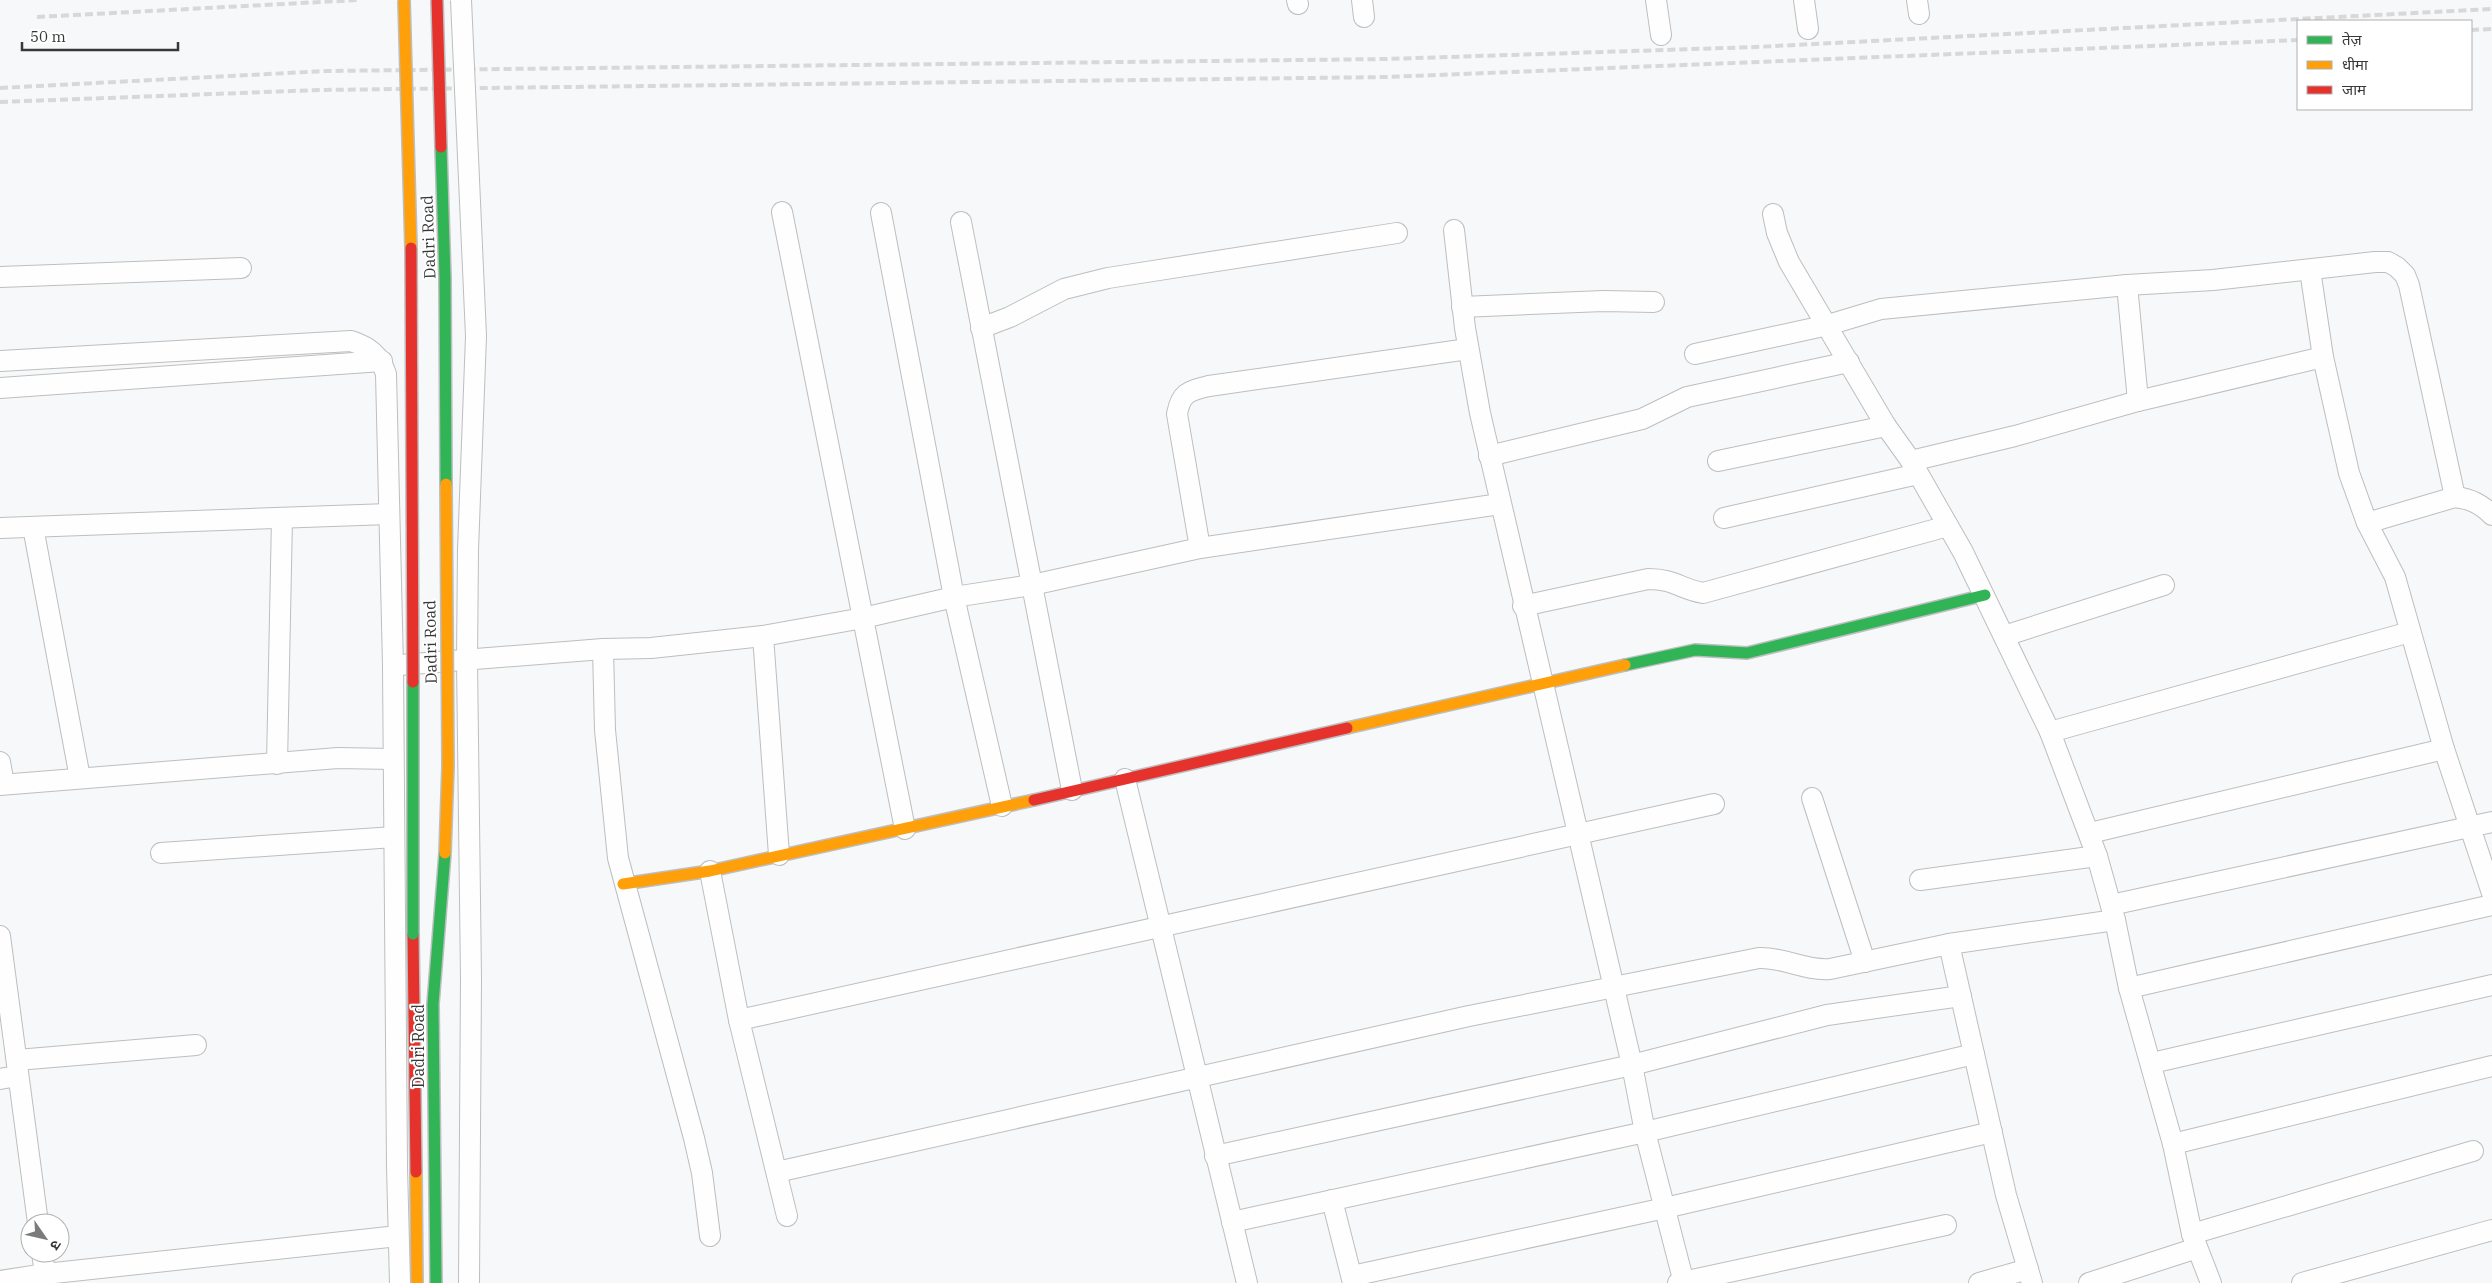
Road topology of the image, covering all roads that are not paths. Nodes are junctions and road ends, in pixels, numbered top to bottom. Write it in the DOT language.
graph roads {
  1 [pos="404,0"];
  2 [pos="436,0"];
  3 [pos="461,0"];
  4 [pos="1656,0"];
  5 [pos="1804,0"];
  6 [pos="1808,29"];
  7 [pos="1660,35"];
  8 [pos="782,212"];
  9 [pos="881,213"];
  10 [pos="1772,214"];
  11 [pos="961,222"];
  12 [pos="1454,230"];
  13 [pos="1397,233"];
  14 [pos="241,268"];
  15 [pos="2310,270"];
  16 [pos="0,277"];
  17 [pos="2127,285"];
  18 [pos="1654,302"];
  19 [pos="1462,307"];
  20 [pos="1828,325"];
  21 [pos="981,328"];
  22 [pos="1468,349"];
  23 [pos="1695,354"];
  24 [pos="2323,357"];
  25 [pos="0,361"];
  26 [pos="382,361"];
  27 [pos="1849,362"];
  28 [pos="0,388"];
  29 [pos="2138,401"];
  30 [pos="1886,426"];
  31 [pos="1489,456"];
  32 [pos="1718,461"];
  33 [pos="1914,467"];
  34 [pos="2455,497"];
  35 [pos="1500,504"];
  36 [pos="389,514"];
  37 [pos="2492,515"];
  38 [pos="282,518"];
  39 [pos="1724,518"];
  40 [pos="2367,524"];
  41 [pos="1948,526"];
  42 [pos="32,527"];
  43 [pos="0,528"];
  44 [pos="1200,548"];
  45 [pos="1032,585"];
  46 [pos="2164,585"];
  47 [pos="1985,595"];
  48 [pos="954,597"];
  49 [pos="1523,606"];
  50 [pos="863,618"];
  51 [pos="2410,632"];
  52 [pos="763,636"];
  53 [pos="2004,636"];
  54 [pos="603,650"];
  55 [pos="467,660"];
  56 [pos="393,665"];
  57 [pos="1542,684"];
  58 [pos="2050,732"];
  59 [pos="2444,749"];
  60 [pos="394,759"];
  61 [pos="0,762"];
  62 [pos="277,764"];
  63 [pos="80,778"];
  64 [pos="1125,778"];
  65 [pos="2,784"];
  66 [pos="1072,790"];
  67 [pos="1812,798"];
  68 [pos="1714,804"];
  69 [pos="1002,806"];
  70 [pos="2492,822"];
  71 [pos="2470,828"];
  72 [pos="905,829"];
  73 [pos="2090,833"];
  74 [pos="1578,835"];
  75 [pos="394,837"];
  76 [pos="161,854"];
  77 [pos="779,855"];
  78 [pos="2097,856"];
  79 [pos="710,871"];
  80 [pos="1920,880"];
  81 [pos="623,884"];
  82 [pos="2492,893"];
  83 [pos="2492,905"];
  84 [pos="2113,912"];
  85 [pos="1159,927"];
  86 [pos="0,936"];
  87 [pos="1949,944"];
  88 [pos="1865,962"];
  89 [pos="2492,985"];
  90 [pos="1613,988"];
  91 [pos="2129,988"];
  92 [pos="1961,996"];
  93 [pos="739,1020"];
  94 [pos="196,1046"];
  95 [pos="1974,1054"];
  96 [pos="2152,1063"];
  97 [pos="1632,1065"];
  98 [pos="2492,1066"];
  99 [pos="12,1072"];
  100 [pos="1196,1077"];
  101 [pos="1645,1132"];
  102 [pos="1992,1132"];
  103 [pos="2173,1144"];
  104 [pos="2473,1151"];
  105 [pos="1215,1156"];
  106 [pos="777,1172"];
  107 [pos="1332,1200"];
  108 [pos="1664,1208"];
  109 [pos="36,1213"];
  110 [pos="787,1216"];
  111 [pos="1232,1222"];
  112 [pos="1946,1224"];
  113 [pos="2492,1230"];
  114 [pos="398,1236"];
  115 [pos="710,1236"];
  116 [pos="2195,1241"];
  117 [pos="43,1263"];
  118 [pos="45,1274"];
  119 [pos="2030,1276"];
  120 [pos="1353,1280"];
  121 [pos="0,1281"];
  122 [pos="400,1283"];
  123 [pos="417,1283"];
  124 [pos="436,1283"];
  125 [pos="469,1283"];
  126 [pos="1247,1283"];
  127 [pos="1682,1283"];
  128 [pos="1979,1283"];
  129 [pos="2089,1283"];
  130 [pos="2211,1283"];
  131 [pos="2302,1283"];
  1 -- 123 [label="street, Dadri Road, bridge"];
  2 -- 124 [label="street, Dadri Road, bridge"];
  3 -- 55 [label="street, bridge"];
  4 -- 7 [label="street"];
  5 -- 6 [label="street"];
  8 -- 50 [label="street"];
  9 -- 48 [label="street"];
  10 -- 20 [label="street"];
  11 -- 21 [label="street"];
  12 -- 19 [label="street"];
  13 -- 21 [label="street"];
  14 -- 16 [label="street"];
  15 -- 17 [label="street"];
  15 -- 24 [label="street"];
  15 -- 34 [label="street"];
  17 -- 20 [label="street"];
  17 -- 29 [label="street"];
  18 -- 19 [label="street"];
  19 -- 22 [label="street"];
  20 -- 23 [label="street"];
  20 -- 27 [label="street"];
  21 -- 45 [label="street"];
  22 -- 31 [label="street"];
  22 -- 44 [label="street"];
  24 -- 29 [label="street"];
  24 -- 40 [label="street"];
  25 -- 26 [label="street"];
  26 -- 28 [label="street"];
  26 -- 36 [label="street"];
  27 -- 30 [label="street"];
  27 -- 31 [label="street"];
  29 -- 33 [label="street"];
  30 -- 32 [label="street"];
  30 -- 33 [label="street"];
  31 -- 35 [label="street"];
  33 -- 39 [label="street"];
  33 -- 41 [label="street"];
  34 -- 37 [label="street"];
  34 -- 40 [label="street"];
  35 -- 44 [label="street"];
  35 -- 49 [label="street"];
  36 -- 38 [label="street"];
  36 -- 56 [label="street"];
  38 -- 42 [label="street"];
  38 -- 62 [label="street"];
  40 -- 51 [label="street"];
  41 -- 47 [label="street"];
  41 -- 49 [label="street"];
  42 -- 43 [label="street"];
  42 -- 63 [label="street"];
  44 -- 45 [label="street"];
  45 -- 48 [label="street"];
  45 -- 66 [label="street"];
  46 -- 53 [label="street"];
  47 -- 53 [label="street"];
  47 -- 57 [label="street"];
  48 -- 50 [label="street"];
  48 -- 69 [label="street"];
  49 -- 57 [label="street"];
  50 -- 52 [label="street"];
  50 -- 72 [label="street"];
  51 -- 58 [label="street"];
  51 -- 59 [label="street"];
  52 -- 54 [label="street"];
  52 -- 77 [label="street"];
  53 -- 58 [label="street"];
  54 -- 55 [label="street"];
  54 -- 81 [label="street"];
  55 -- 56 [label="street"];
  55 -- 125 [label="street"];
  56 -- 60 [label="street"];
  57 -- 64 [label="street"];
  57 -- 74 [label="street"];
  58 -- 73 [label="street"];
  59 -- 71 [label="street"];
  59 -- 73 [label="street"];
  60 -- 62 [label="street"];
  60 -- 75 [label="street"];
  61 -- 65 [label="street"];
  62 -- 63 [label="street"];
  63 -- 65 [label="street"];
  64 -- 66 [label="street"];
  64 -- 85 [label="street"];
  66 -- 69 [label="street"];
  67 -- 88 [label="street"];
  68 -- 74 [label="street"];
  69 -- 72 [label="street"];
  70 -- 71 [label="street"];
  71 -- 82 [label="street"];
  71 -- 84 [label="street"];
  72 -- 77 [label="street"];
  73 -- 78 [label="street"];
  74 -- 85 [label="street"];
  74 -- 90 [label="street"];
  75 -- 76 [label="street"];
  75 -- 114 [label="street"];
  77 -- 79 [label="street"];
  78 -- 80 [label="street"];
  78 -- 84 [label="street"];
  79 -- 81 [label="street"];
  79 -- 93 [label="street"];
  81 -- 115 [label="street"];
  83 -- 91 [label="street"];
  84 -- 87 [label="street"];
  84 -- 91 [label="street"];
  85 -- 93 [label="street"];
  85 -- 100 [label="street"];
  86 -- 99 [label="street"];
  87 -- 88 [label="street"];
  87 -- 92 [label="street"];
  88 -- 90 [label="street"];
  89 -- 96 [label="street"];
  90 -- 97 [label="street"];
  90 -- 100 [label="street"];
  91 -- 96 [label="street"];
  92 -- 95 [label="street"];
  92 -- 97 [label="street"];
  93 -- 106 [label="street"];
  94 -- 99 [label="street"];
  95 -- 101 [label="street"];
  95 -- 102 [label="street"];
  96 -- 103 [label="street"];
  97 -- 101 [label="street"];
  97 -- 105 [label="street"];
  98 -- 103 [label="street"];
  99 -- 109 [label="street"];
  100 -- 105 [label="street"];
  100 -- 106 [label="street"];
  101 -- 107 [label="street"];
  101 -- 108 [label="street"];
  102 -- 108 [label="street"];
  102 -- 119 [label="street"];
  103 -- 116 [label="street"];
  104 -- 116 [label="street"];
  105 -- 111 [label="street"];
  106 -- 110 [label="street"];
  107 -- 111 [label="street"];
  107 -- 120 [label="street"];
  108 -- 120 [label="street"];
  108 -- 127 [label="street"];
  111 -- 126 [label="street"];
  112 -- 127 [label="street"];
  113 -- 131 [label="street"];
  114 -- 118 [label="street"];
  114 -- 122 [label="street"];
  116 -- 129 [label="street"];
  116 -- 130 [label="street"];
  117 -- 118 [label="street"];
  118 -- 121 [label="street"];
  119 -- 128 [label="street"];
}
